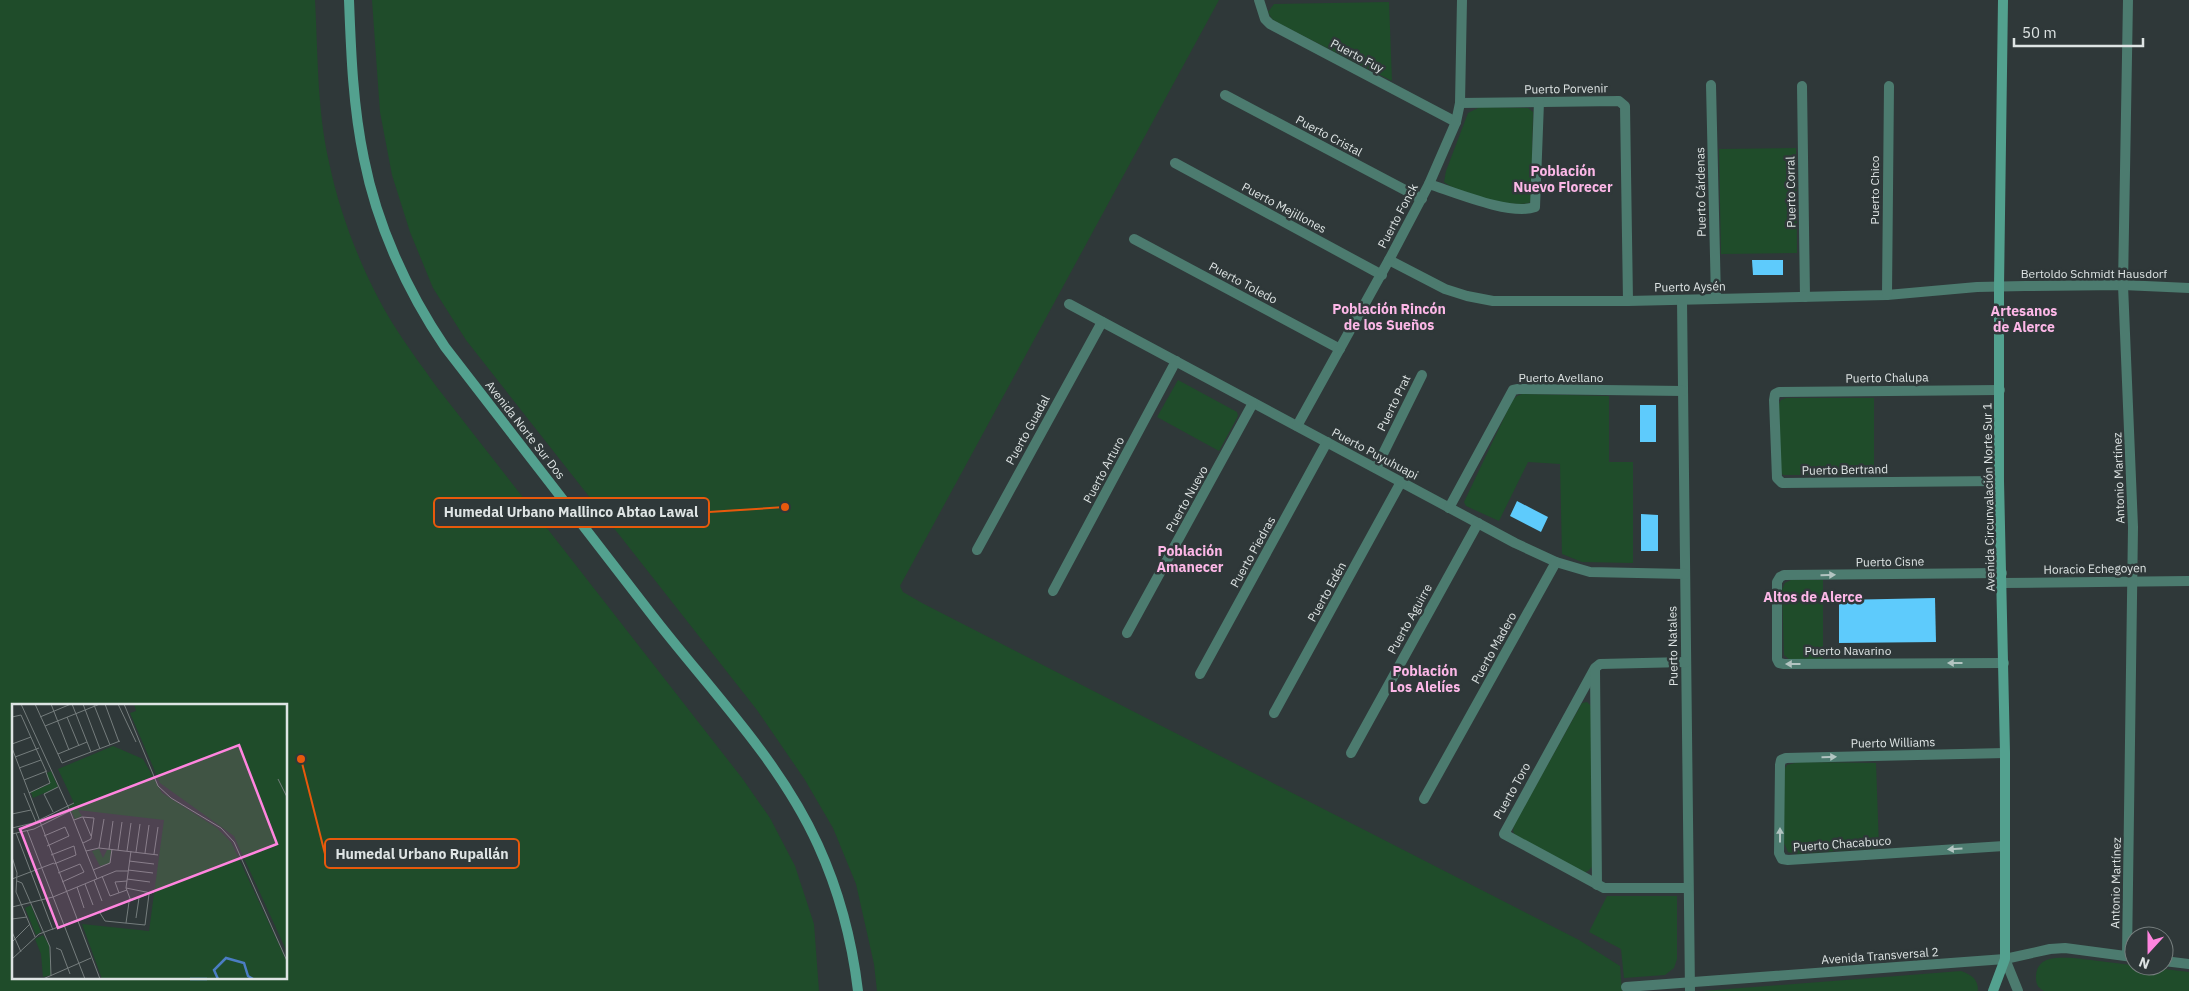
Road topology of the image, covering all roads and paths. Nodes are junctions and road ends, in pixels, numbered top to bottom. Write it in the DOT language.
graph roads {
  1 [pos="349,0"];
  2 [pos="1259,0"];
  3 [pos="1462,0"];
  4 [pos="2004,0"];
  5 [pos="2128,0"];
  6 [pos="1711,85"];
  7 [pos="1802,86"];
  8 [pos="1889,86"];
  9 [pos="1225,95"];
  10 [pos="1539,102"];
  11 [pos="1460,103"];
  12 [pos="1456,122"];
  13 [pos="1175,163"];
  14 [pos="1429,184"];
  15 [pos="1422,198"];
  16 [pos="1134,239"];
  17 [pos="1389,260"];
  18 [pos="1382,274"];
  19 [pos="2123,285"];
  20 [pos="2000,287"];
  21 [pos="2189,288"];
  22 [pos="1887,295"];
  23 [pos="1805,297"];
  24 [pos="1716,299"];
  25 [pos="1682,300"];
  26 [pos="1628,301"];
  27 [pos="1069,304"];
  28 [pos="1102,322"];
  29 [pos="1340,349"];
  30 [pos="1176,361"];
  31 [pos="1422,375"];
  32 [pos="2000,390"];
  33 [pos="1683,391"];
  34 [pos="1775,394"];
  35 [pos="1254,403"];
  36 [pos="1297,426"];
  37 [pos="1327,442"];
  38 [pos="1376,468"];
  39 [pos="1999,481"];
  40 [pos="1401,482"];
  41 [pos="1449,508"];
  42 [pos="1478,523"];
  43 [pos="976,550"];
  44 [pos="1556,562"];
  45 [pos="1685,574"];
  46 [pos="1780,577"];
  47 [pos="2002,578"];
  48 [pos="2133,581"];
  49 [pos="2189,581"];
  50 [pos="1053,591"];
  51 [pos="1127,633"];
  52 [pos="1686,662"];
  53 [pos="2004,662"];
  54 [pos="1595,668"];
  55 [pos="1200,674"];
  56 [pos="1274,713"];
  57 [pos="1350,753"];
  58 [pos="2005,753"];
  59 [pos="1781,760"];
  60 [pos="1424,799"];
  61 [pos="2004,846"];
  62 [pos="1596,885"];
  63 [pos="1688,888"];
  64 [pos="2131,926"];
  65 [pos="2124,956"];
  66 [pos="2005,959"];
  67 [pos="2174,962"];
  68 [pos="2189,964"];
  69 [pos="1626,987"];
  70 [pos="1690,987"];
  71 [pos="858,991"];
  72 [pos="1993,991"];
  73 [pos="2018,991"];
  1 -- 71 [label="main road, Avenida Norte Sur Dos"];
  2 -- 12 [label="street, Puerto Fuy"];
  3 -- 11 [label="street, Puerto Fonck"];
  4 -- 20 [label="main road, Avenida Circunvalación Norte Sur 1"];
  5 -- 19 [label="street, Antonio Martínez"];
  6 -- 24 [label="street, Puerto Cárdenas"];
  7 -- 23 [label="street, Puerto Corral"];
  8 -- 22 [label="street, Puerto Chico"];
  9 -- 15 [label="street, Puerto Cristal"];
  10 -- 11 [label="street, Puerto Porvenir"];
  10 -- 14 [label="street"];
  10 -- 26 [label="street, Puerto Porvenir"];
  11 -- 12 [label="street, Puerto Fonck"];
  12 -- 14 [label="street, Puerto Fonck"];
  13 -- 18 [label="street, Puerto Mejillones"];
  14 -- 15 [label="street, Puerto Fonck"];
  15 -- 17 [label="street, Puerto Fonck"];
  16 -- 29 [label="street, Puerto Toledo"];
  17 -- 18 [label="street, Puerto Fonck"];
  17 -- 26 [label="street, Puerto Aysén"];
  18 -- 29 [label="street, Puerto Fonck"];
  19 -- 20 [label="street, Bertoldo Schmidt Hausdorf"];
  19 -- 21 [label="street, Bertoldo Schmidt Hausdorf"];
  19 -- 48 [label="street, Antonio Martínez"];
  20 -- 22 [label="street, Puerto Aysén"];
  20 -- 32 [label="main road, Avenida Circunvalación Norte Sur 1"];
  22 -- 23 [label="street, Puerto Aysén"];
  23 -- 24 [label="street, Puerto Aysén"];
  24 -- 25 [label="street, Puerto Aysén"];
  25 -- 26 [label="street, Puerto Aysén"];
  25 -- 33 [label="street, Puerto Natales"];
  27 -- 28 [label="street, Puerto Puyuhuapi"];
  28 -- 30 [label="street, Puerto Puyuhuapi"];
  28 -- 43 [label="street, Puerto Guadal"];
  29 -- 36 [label="street, Puerto Fonck"];
  30 -- 35 [label="street, Puerto Puyuhuapi"];
  30 -- 50 [label="street, Puerto Arturo"];
  31 -- 38 [label="street, Puerto Prat"];
  32 -- 34 [label="street, Puerto Chalupa"];
  32 -- 39 [label="main road, Avenida Circunvalación Norte Sur 1"];
  33 -- 41 [label="street, Puerto Avellano"];
  33 -- 45 [label="street, Puerto Natales"];
  34 -- 39 [label="street, Puerto Bertrand"];
  35 -- 36 [label="street, Puerto Puyuhuapi"];
  35 -- 51 [label="street, Puerto Nuevo"];
  36 -- 37 [label="street, Puerto Puyuhuapi"];
  37 -- 38 [label="street, Puerto Puyuhuapi"];
  37 -- 55 [label="street, Puerto Piedras"];
  38 -- 40 [label="street, Puerto Puyuhuapi"];
  39 -- 47 [label="main road, Avenida Circunvalación Norte Sur 1"];
  40 -- 41 [label="street, Puerto Puyuhuapi"];
  40 -- 56 [label="street, Puerto Edén"];
  41 -- 42 [label="street, Puerto Puyuhuapi"];
  42 -- 44 [label="street, Puerto Puyuhuapi"];
  42 -- 57 [label="street, Puerto Aguirre"];
  44 -- 45 [label="street, Puerto Puyuhuapi"];
  44 -- 60 [label="street, Puerto Madero"];
  45 -- 52 [label="street, Puerto Natales"];
  46 -- 47 [label="street, Puerto Cisne, one-way"];
  53 -- 46 [label="street, Puerto Navarino, one-way"];
  47 -- 48 [label="street, Horacio Echegoyen"];
  47 -- 53 [label="main road, Avenida Circunvalación Norte Sur 1"];
  48 -- 49 [label="street, Horacio Echegoyen"];
  48 -- 64 [label="street, Antonio Martínez"];
  52 -- 54 [label="street"];
  52 -- 63 [label="street, Puerto Natales"];
  53 -- 58 [label="main road, Avenida Circunvalación Norte Sur 1"];
  54 -- 62 [label="street"];
  54 -- 62 [label="street, Puerto Toro"];
  59 -- 58 [label="street, Puerto Williams, one-way"];
  58 -- 61 [label="main road, Avenida Circunvalación Norte Sur 1"];
  61 -- 59 [label="street, Puerto Chacabuco, one-way"];
  61 -- 66 [label="main road, Avenida Circunvalación Norte Sur 1"];
  62 -- 63 [label="street, Puerto Toro"];
  63 -- 70 [label="street, Puerto Natales"];
  65 -- 66 [label="street, Avenida Transversal 2"];
  66 -- 70 [label="street, Avenida Transversal 2"];
  66 -- 72 [label="main road, Avenida Circunvalación Norte Sur 1"];
  66 -- 73 [label="street"];
  67 -- 68 [label="street"];
  69 -- 70 [label="street, Avenida Transversal 2"];
}
